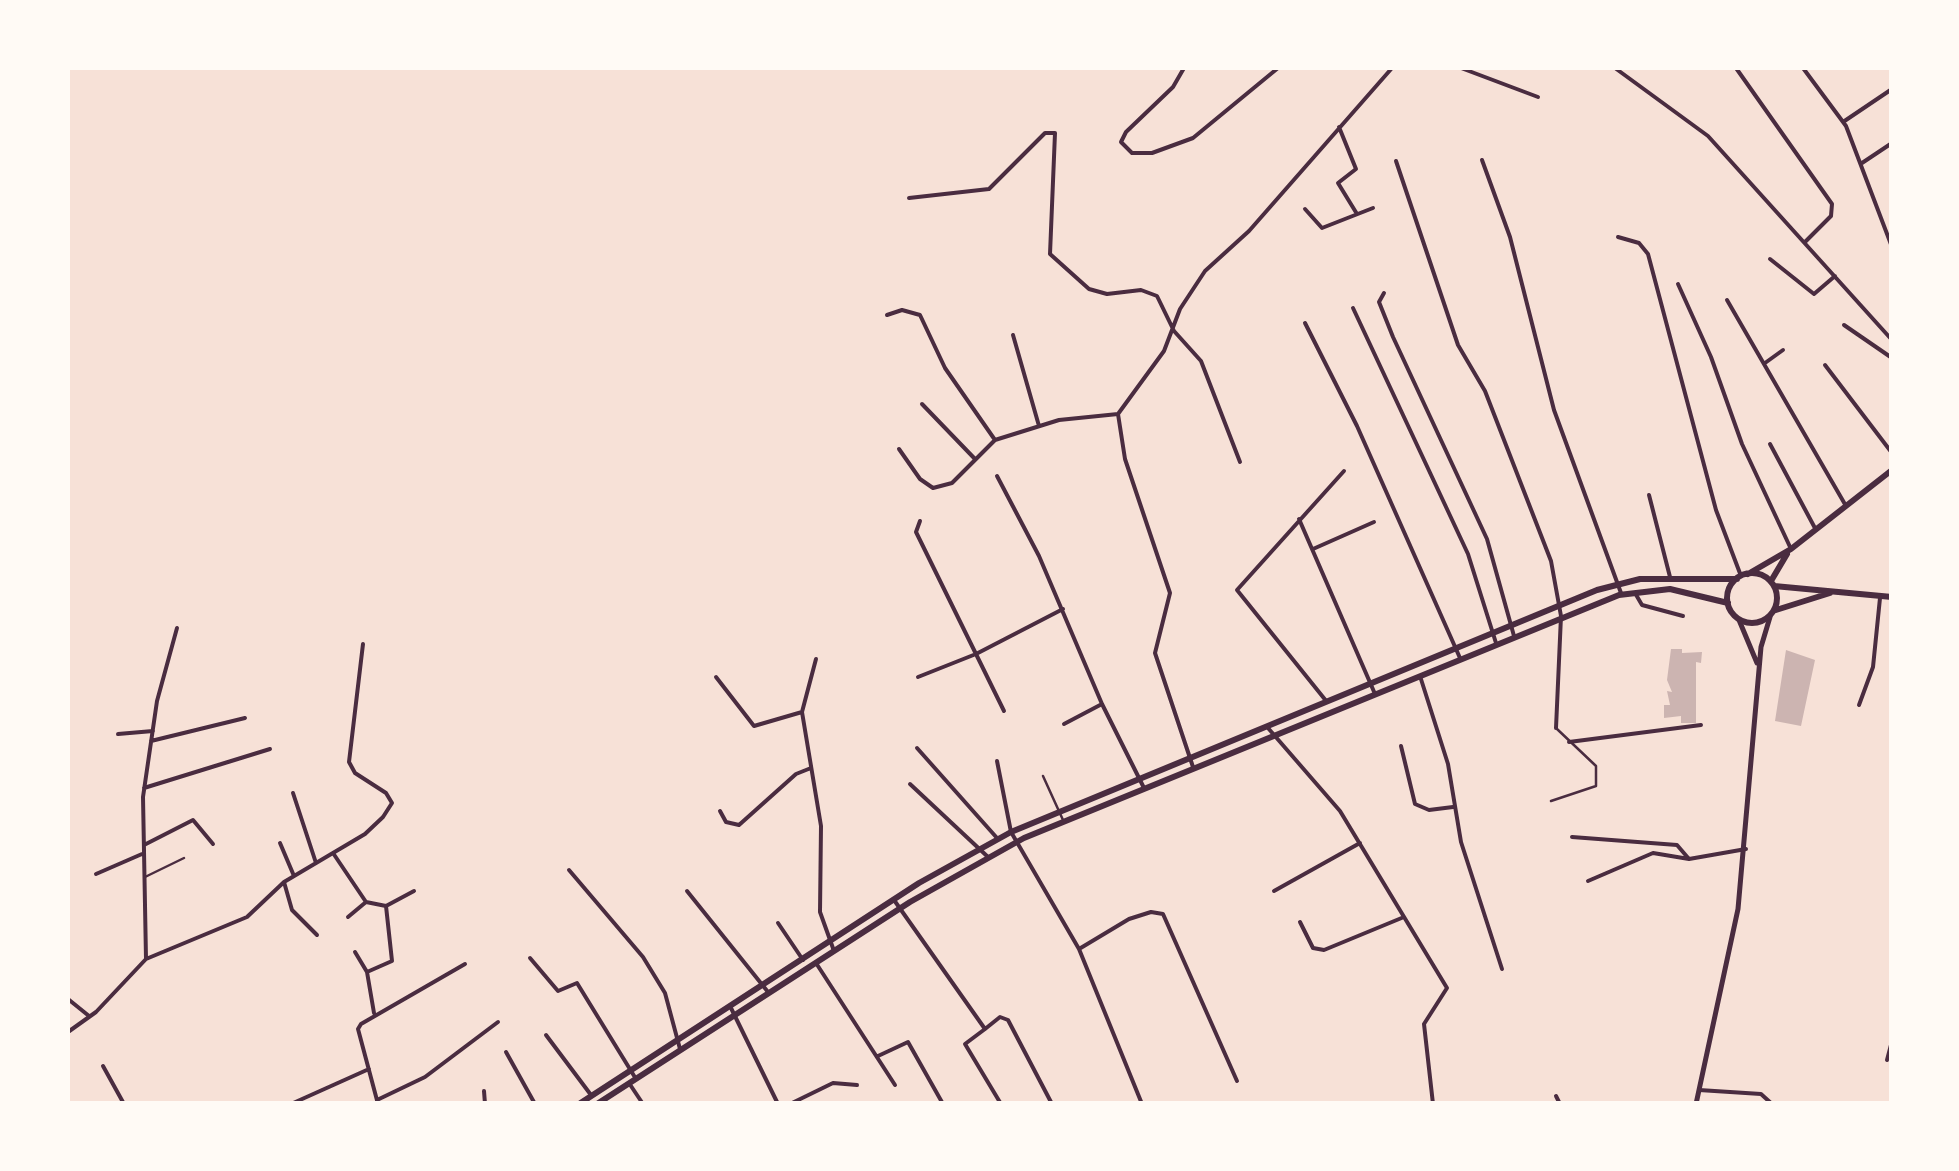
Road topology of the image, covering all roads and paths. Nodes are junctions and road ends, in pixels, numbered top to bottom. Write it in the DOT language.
graph roads {
  1 [pos="1184,68"];
  2 [pos="1278,68"];
  3 [pos="1392,68"];
  4 [pos="1461,68"];
  5 [pos="1614,68"];
  6 [pos="1736,68"];
  7 [pos="1803,68"];
  8 [pos="1892,88"];
  9 [pos="1538,97"];
  10 [pos="1844,122"];
  11 [pos="1339,127"];
  12 [pos="1892,143"];
  13 [pos="1482,160"];
  14 [pos="1396,161"];
  15 [pos="1862,162"];
  16 [pos="909,198"];
  17 [pos="1374,208"];
  18 [pos="1305,209"];
  19 [pos="1357,214"];
  20 [pos="1892,224"];
  21 [pos="1884,228"];
  22 [pos="1618,237"];
  23 [pos="1805,242"];
  24 [pos="1892,247"];
  25 [pos="1770,259"];
  26 [pos="1835,276"];
  27 [pos="1678,284"];
  28 [pos="1384,293"];
  29 [pos="1726,300"];
  30 [pos="1353,308"];
  31 [pos="888,315"];
  32 [pos="1305,323"];
  33 [pos="1844,325"];
  34 [pos="1174,331"];
  35 [pos="1013,336"];
  36 [pos="1892,340"];
  37 [pos="1783,350"];
  38 [pos="1892,358"];
  39 [pos="1765,363"];
  40 [pos="1825,365"];
  41 [pos="922,404"];
  42 [pos="1118,414"];
  43 [pos="1039,426"];
  44 [pos="995,440"];
  45 [pos="1770,444"];
  46 [pos="899,449"];
  47 [pos="1892,453"];
  48 [pos="975,459"];
  49 [pos="1240,462"];
  50 [pos="1892,470"];
  51 [pos="1344,471"];
  52 [pos="998,476"];
  53 [pos="1649,495"];
  54 [pos="1846,506"];
  55 [pos="1299,519"];
  56 [pos="920,522"];
  57 [pos="1374,522"];
  58 [pos="1816,530"];
  59 [pos="1313,549"];
  60 [pos="1791,550"];
  61 [pos="1742,576"];
  62 [pos="1670,577"];
  63 [pos="1772,583"];
  64 [pos="1617,584"];
  65 [pos="1634,592"];
  66 [pos="1836,592"];
  67 [pos="1622,595"];
  68 [pos="1880,597"];
  69 [pos="1892,597"];
  70 [pos="1728,602"];
  71 [pos="1560,603"];
  72 [pos="1064,609"];
  73 [pos="1772,613"];
  74 [pos="1561,616"];
  75 [pos="1683,616"];
  76 [pos="1740,620"];
  77 [pos="1512,624"];
  78 [pos="176,628"];
  79 [pos="1492,633"];
  80 [pos="1514,636"];
  81 [pos="1496,643"];
  82 [pos="363,644"];
  83 [pos="1455,649"];
  84 [pos="976,654"];
  85 [pos="1460,658"];
  86 [pos="816,659"];
  87 [pos="1758,670"];
  88 [pos="1420,675"];
  89 [pos="716,677"];
  90 [pos="918,677"];
  91 [pos="1370,683"];
  92 [pos="1375,694"];
  93 [pos="1327,702"];
  94 [pos="1102,704"];
  95 [pos="1859,705"];
  96 [pos="1004,711"];
  97 [pos="802,712"];
  98 [pos="245,718"];
  99 [pos="1064,724"];
  100 [pos="1701,725"];
  101 [pos="1268,727"];
  102 [pos="1556,728"];
  103 [pos="153,731"];
  104 [pos="118,734"];
  105 [pos="1274,736"];
  106 [pos="151,741"];
  107 [pos="1569,742"];
  108 [pos="1401,746"];
  109 [pos="918,748"];
  110 [pos="270,749"];
  111 [pos="1189,758"];
  112 [pos="997,760"];
  113 [pos="811,768"];
  114 [pos="1194,769"];
  115 [pos="1042,776"];
  116 [pos="1140,778"];
  117 [pos="910,784"];
  118 [pos="144,788"];
  119 [pos="1145,789"];
  120 [pos="293,793"];
  121 [pos="1551,801"];
  122 [pos="1453,806"];
  123 [pos="720,811"];
  124 [pos="1059,812"];
  125 [pos="1063,822"];
  126 [pos="1011,832"];
  127 [pos="1572,837"];
  128 [pos="998,839"];
  129 [pos="1017,841"];
  130 [pos="280,843"];
  131 [pos="1360,843"];
  132 [pos="144,844"];
  133 [pos="213,844"];
  134 [pos="981,848"];
  135 [pos="1746,849"];
  136 [pos="334,853"];
  137 [pos="144,854"];
  138 [pos="988,857"];
  139 [pos="184,858"];
  140 [pos="1689,859"];
  141 [pos="316,864"];
  142 [pos="569,870"];
  143 [pos="96,874"];
  144 [pos="294,876"];
  145 [pos="143,878"];
  146 [pos="1588,881"];
  147 [pos="284,882"];
  148 [pos="1274,890"];
  149 [pos="414,891"];
  150 [pos="687,891"];
  151 [pos="894,900"];
  152 [pos="366,902"];
  153 [pos="386,906"];
  154 [pos="901,909"];
  155 [pos="873,914"];
  156 [pos="348,916"];
  157 [pos="1404,917"];
  158 [pos="1300,922"];
  159 [pos="778,923"];
  160 [pos="879,923"];
  161 [pos="316,935"];
  162 [pos="829,942"];
  163 [pos="1078,948"];
  164 [pos="834,951"];
  165 [pos="355,952"];
  166 [pos="530,958"];
  167 [pos="146,959"];
  168 [pos="803,960"];
  169 [pos="816,963"];
  170 [pos="465,964"];
  171 [pos="1502,970"];
  172 [pos="367,972"];
  173 [pos="764,984"];
  174 [pos="769,993"];
  175 [pos="68,999"];
  176 [pos="730,1006"];
  177 [pos="735,1015"];
  178 [pos="89,1016"];
  179 [pos="374,1016"];
  180 [pos="498,1022"];
  181 [pos="986,1029"];
  182 [pos="68,1032"];
  183 [pos="546,1035"];
  184 [pos="676,1041"];
  185 [pos="1892,1042"];
  186 [pos="681,1050"];
  187 [pos="506,1052"];
  188 [pos="878,1056"];
  189 [pos="1888,1060"];
  190 [pos="103,1066"];
  191 [pos="631,1068"];
  192 [pos="369,1069"];
  193 [pos="633,1081"];
  194 [pos="1237,1081"];
  195 [pos="857,1085"];
  196 [pos="895,1086"];
  197 [pos="1699,1090"];
  198 [pos="484,1091"];
  199 [pos="591,1096"];
  200 [pos="1556,1096"];
  201 [pos="378,1102"];
  202 [pos="124,1104"];
  203 [pos="291,1104"];
  204 [pos="484,1104"];
  205 [pos="536,1104"];
  206 [pos="578,1104"];
  207 [pos="597,1104"];
  208 [pos="643,1104"];
  209 [pos="778,1104"];
  210 [pos="790,1104"];
  211 [pos="943,1104"];
  212 [pos="1001,1104"];
  213 [pos="1052,1104"];
  214 [pos="1142,1104"];
  215 [pos="1433,1104"];
  216 [pos="1560,1104"];
  217 [pos="1696,1104"];
  218 [pos="1772,1104"];
  1 -- 2 [label="street"];
  3 -- 11 [label="street"];
  4 -- 9 [label="street"];
  5 -- 23 [label="street"];
  6 -- 23 [label="street"];
  7 -- 10 [label="street"];
  8 -- 10 [label="street"];
  10 -- 15 [label="street"];
  11 -- 19 [label="street"];
  11 -- 34 [label="street"];
  12 -- 15 [label="street"];
  13 -- 64 [label="street"];
  14 -- 71 [label="street"];
  15 -- 21 [label="street"];
  16 -- 34 [label="street"];
  17 -- 19 [label="street"];
  18 -- 19 [label="street"];
  20 -- 21 [label="street"];
  21 -- 24 [label="street"];
  22 -- 61 [label="street"];
  23 -- 26 [label="street"];
  25 -- 26 [label="street"];
  26 -- 36 [label="street"];
  27 -- 60 [label="street"];
  28 -- 77 [label="street"];
  29 -- 39 [label="street"];
  30 -- 79 [label="street"];
  31 -- 44 [label="street"];
  32 -- 83 [label="street"];
  33 -- 38 [label="street"];
  34 -- 42 [label="street"];
  34 -- 49 [label="street"];
  35 -- 43 [label="street"];
  37 -- 39 [label="street"];
  39 -- 54 [label="street"];
  40 -- 47 [label="street"];
  41 -- 48 [label="street"];
  42 -- 43 [label="street"];
  42 -- 111 [label="street"];
  43 -- 44 [label="street"];
  44 -- 48 [label="street"];
  45 -- 58 [label="street"];
  46 -- 48 [label="street"];
  50 -- 54 [label="main road"];
  51 -- 55 [label="street"];
  52 -- 72 [label="street"];
  53 -- 62 [label="street"];
  54 -- 58 [label="main road"];
  55 -- 59 [label="street"];
  55 -- 93 [label="street"];
  56 -- 84 [label="street"];
  57 -- 59 [label="street"];
  58 -- 60 [label="main road"];
  59 -- 91 [label="street"];
  60 -- 61 [label="main road"];
  60 -- 63 [label="main road"];
  61 -- 62 [label="main road"];
  61 -- 63 [label="main road"];
  61 -- 70 [label="main road"];
  62 -- 64 [label="main road"];
  63 -- 66 [label="main road"];
  63 -- 73 [label="main road"];
  64 -- 67 [label="street"];
  64 -- 71 [label="main road"];
  65 -- 67 [label="main road"];
  65 -- 70 [label="main road"];
  65 -- 75 [label="street"];
  66 -- 68 [label="main road"];
  66 -- 73 [label="main road"];
  67 -- 74 [label="main road"];
  68 -- 69 [label="main road"];
  68 -- 95 [label="street"];
  70 -- 76 [label="main road"];
  71 -- 74 [label="street"];
  71 -- 77 [label="main road"];
  72 -- 84 [label="street"];
  72 -- 94 [label="street"];
  73 -- 76 [label="main road"];
  73 -- 87 [label="street"];
  74 -- 80 [label="main road"];
  74 -- 102 [label="street"];
  76 -- 87 [label="street"];
  77 -- 79 [label="main road"];
  77 -- 80 [label="street"];
  78 -- 103 [label="street"];
  79 -- 81 [label="street"];
  79 -- 83 [label="main road"];
  80 -- 81 [label="main road"];
  81 -- 85 [label="main road"];
  82 -- 136 [label="street"];
  83 -- 85 [label="street"];
  83 -- 91 [label="main road"];
  84 -- 90 [label="street"];
  84 -- 96 [label="street"];
  85 -- 88 [label="main road"];
  86 -- 97 [label="street"];
  87 -- 135 [label="street"];
  88 -- 92 [label="main road"];
  88 -- 122 [label="street"];
  89 -- 97 [label="street"];
  91 -- 92 [label="street"];
  91 -- 93 [label="main road"];
  92 -- 105 [label="main road"];
  93 -- 101 [label="main road"];
  94 -- 99 [label="street"];
  94 -- 116 [label="street"];
  97 -- 113 [label="street"];
  98 -- 106 [label="street"];
  100 -- 107 [label="street"];
  101 -- 105 [label="street"];
  101 -- 111 [label="main road"];
  102 -- 107 [label="lane"];
  103 -- 104 [label="street"];
  103 -- 106 [label="street"];
  105 -- 114 [label="main road"];
  105 -- 131 [label="street"];
  106 -- 118 [label="street"];
  107 -- 121 [label="lane"];
  108 -- 122 [label="street"];
  109 -- 128 [label="street"];
  110 -- 118 [label="street"];
  111 -- 114 [label="street"];
  111 -- 116 [label="main road"];
  112 -- 126 [label="street"];
  113 -- 123 [label="street"];
  113 -- 162 [label="street"];
  114 -- 119 [label="main road"];
  115 -- 124 [label="lane"];
  116 -- 119 [label="street"];
  116 -- 124 [label="main road"];
  117 -- 134 [label="street"];
  118 -- 132 [label="street"];
  119 -- 125 [label="main road"];
  120 -- 141 [label="street"];
  122 -- 171 [label="street"];
  124 -- 125 [label="lane"];
  124 -- 126 [label="main road"];
  125 -- 129 [label="main road"];
  126 -- 128 [label="main road"];
  126 -- 129 [label="street"];
  127 -- 140 [label="street"];
  128 -- 134 [label="main road"];
  129 -- 138 [label="main road"];
  129 -- 163 [label="street"];
  130 -- 144 [label="street"];
  131 -- 148 [label="street"];
  131 -- 157 [label="street"];
  132 -- 133 [label="street"];
  132 -- 137 [label="street"];
  134 -- 138 [label="street"];
  134 -- 151 [label="main road"];
  135 -- 140 [label="street"];
  135 -- 197 [label="street"];
  136 -- 141 [label="street"];
  136 -- 152 [label="street"];
  137 -- 143 [label="street"];
  137 -- 145 [label="street"];
  138 -- 154 [label="main road"];
  139 -- 145 [label="lane"];
  140 -- 146 [label="street"];
  141 -- 144 [label="street"];
  142 -- 184 [label="street"];
  144 -- 147 [label="street"];
  145 -- 167 [label="street"];
  147 -- 161 [label="street"];
  147 -- 167 [label="street"];
  149 -- 153 [label="street"];
  150 -- 173 [label="street"];
  151 -- 154 [label="street"];
  151 -- 155 [label="main road"];
  152 -- 153 [label="street"];
  152 -- 156 [label="street"];
  153 -- 172 [label="street"];
  154 -- 160 [label="main road"];
  154 -- 181 [label="street"];
  155 -- 160 [label="main road"];
  155 -- 162 [label="main road"];
  157 -- 158 [label="street"];
  157 -- 215 [label="street"];
  159 -- 168 [label="street"];
  160 -- 164 [label="main road"];
  162 -- 164 [label="street"];
  162 -- 168 [label="main road"];
  163 -- 194 [label="street"];
  163 -- 214 [label="street"];
  164 -- 169 [label="main road"];
  165 -- 172 [label="street"];
  166 -- 191 [label="street"];
  167 -- 178 [label="street"];
  168 -- 173 [label="main road"];
  169 -- 174 [label="main road"];
  169 -- 188 [label="street"];
  170 -- 179 [label="street"];
  172 -- 179 [label="street"];
  173 -- 174 [label="street"];
  173 -- 176 [label="main road"];
  174 -- 177 [label="main road"];
  175 -- 178 [label="street"];
  176 -- 177 [label="street"];
  176 -- 184 [label="main road"];
  177 -- 186 [label="main road"];
  177 -- 209 [label="street"];
  178 -- 182 [label="street"];
  179 -- 192 [label="street"];
  180 -- 201 [label="street"];
  181 -- 212 [label="street"];
  181 -- 213 [label="street"];
  183 -- 199 [label="street"];
  184 -- 186 [label="street"];
  184 -- 191 [label="main road"];
  185 -- 189 [label="street"];
  186 -- 193 [label="main road"];
  187 -- 205 [label="street"];
  188 -- 196 [label="street"];
  188 -- 211 [label="street"];
  190 -- 202 [label="street"];
  191 -- 193 [label="street"];
  191 -- 199 [label="main road"];
  192 -- 201 [label="street"];
  192 -- 203 [label="street"];
  193 -- 207 [label="main road"];
  193 -- 208 [label="street"];
  195 -- 210 [label="street"];
  197 -- 217 [label="street"];
  197 -- 218 [label="street"];
  198 -- 204 [label="street"];
  199 -- 206 [label="main road"];
  200 -- 216 [label="street"];
}
